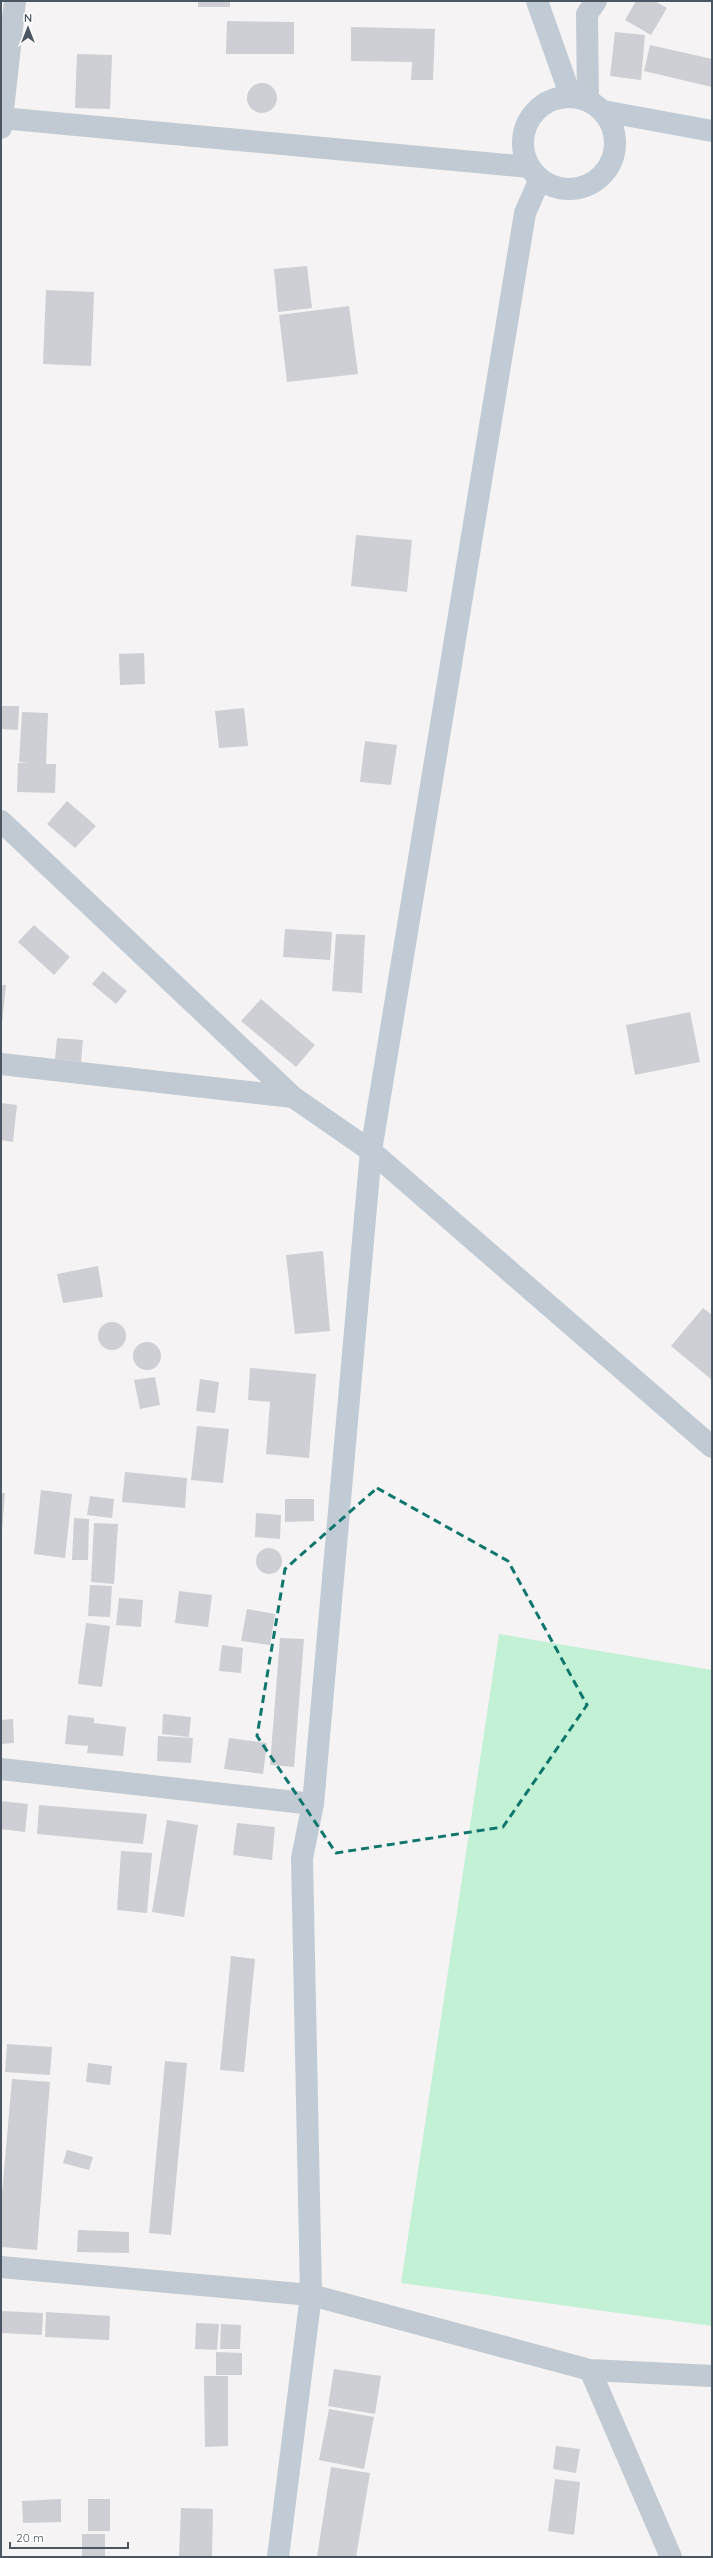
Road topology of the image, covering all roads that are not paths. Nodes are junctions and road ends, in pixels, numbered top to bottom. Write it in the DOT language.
graph roads {
  1 [pos="15,1"];
  2 [pos="537,1"];
  3 [pos="596,1"];
  4 [pos="587,103"];
  5 [pos="1,121"];
  6 [pos="712,131"];
  7 [pos="534,173"];
  8 [pos="1,821"];
  9 [pos="1,1064"];
  10 [pos="293,1097"];
  11 [pos="371,1151"];
  12 [pos="712,1447"];
  13 [pos="1,1769"];
  14 [pos="313,1804"];
  15 [pos="1,2267"];
  16 [pos="311,2295"];
  17 [pos="590,2370"];
  18 [pos="712,2376"];
  19 [pos="278,2557"];
  20 [pos="671,2557"];
  1 -- 5 [label="street"];
  2 -- 4 [label="main road"];
  3 -- 4 [label="street"];
  4 -- 6 [label="main road"];
  4 -- 7 [label="main road"];
  4 -- 7 [label="main road"];
  5 -- 7 [label="street"];
  7 -- 11 [label="main road"];
  8 -- 10 [label="street"];
  9 -- 10 [label="street"];
  10 -- 11 [label="street"];
  11 -- 12 [label="street"];
  11 -- 14 [label="main road"];
  13 -- 14 [label="street"];
  14 -- 16 [label="main road"];
  15 -- 16 [label="street"];
  16 -- 17 [label="street"];
  16 -- 19 [label="main road"];
  17 -- 18 [label="street"];
  17 -- 20 [label="street"];
}
